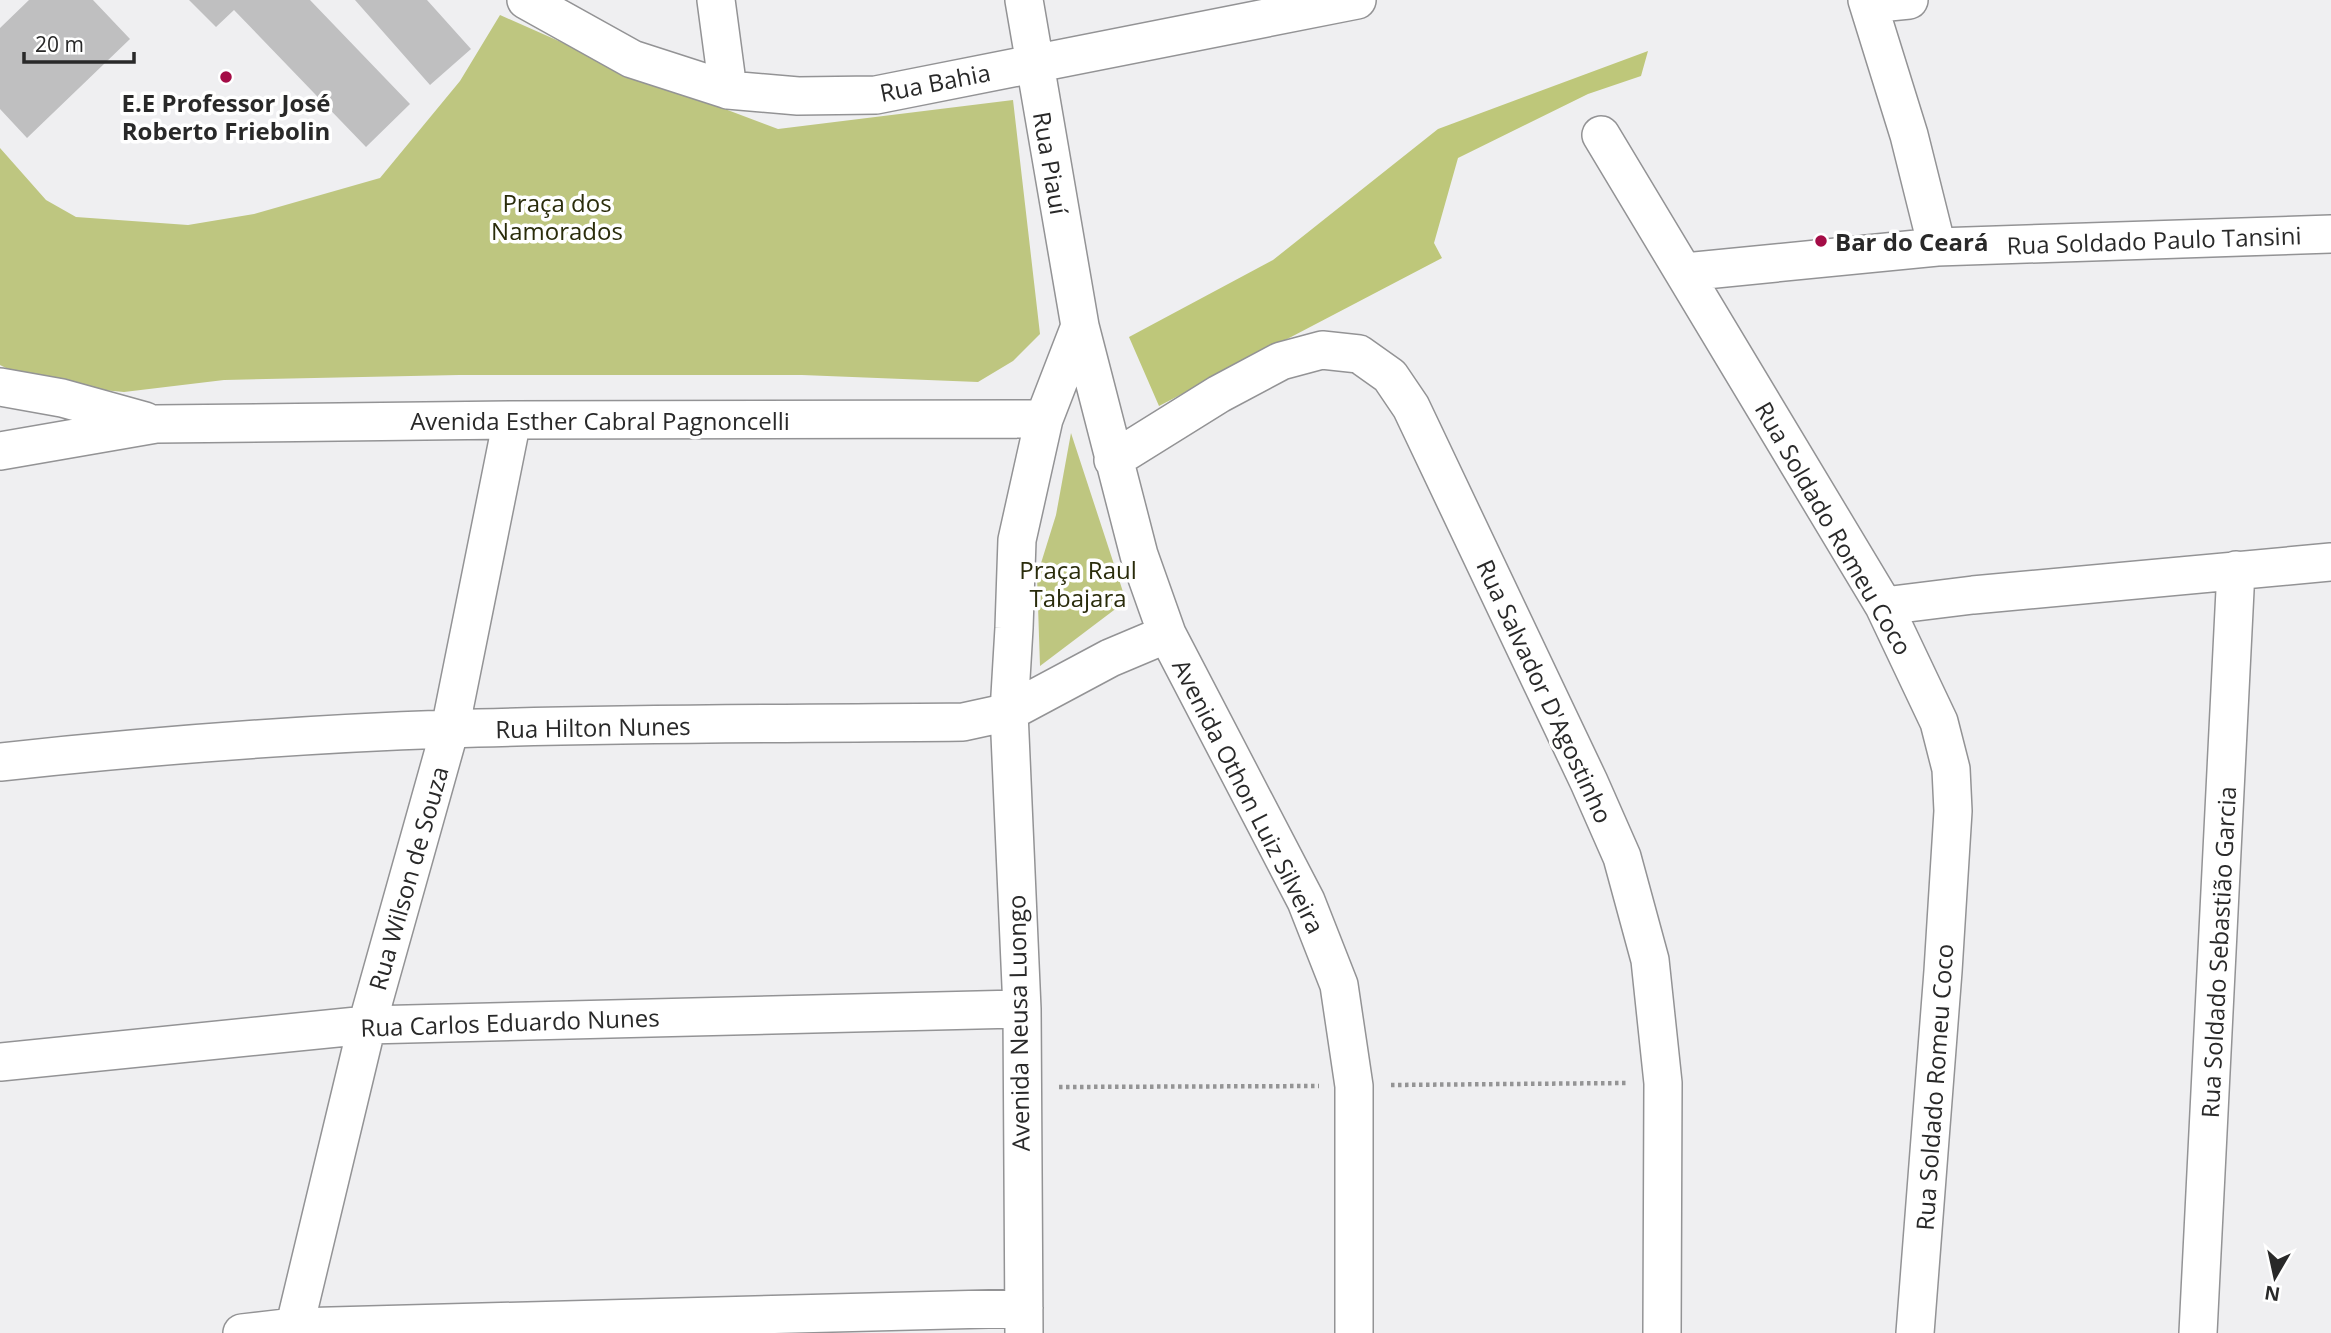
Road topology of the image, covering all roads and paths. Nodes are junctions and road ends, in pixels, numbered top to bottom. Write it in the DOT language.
graph roads {
  1 [pos="526,0"];
  2 [pos="716,0"];
  3 [pos="1024,0"];
  4 [pos="1357,0"];
  5 [pos="1909,0"];
  6 [pos="1868,2"];
  7 [pos="1034,62"];
  8 [pos="729,90"];
  9 [pos="1601,135"];
  10 [pos="2331,234"];
  11 [pos="1937,247"];
  12 [pos="1685,272"];
  13 [pos="1080,326"];
  14 [pos="0,387"];
  15 [pos="1044,419"];
  16 [pos="512,420"];
  17 [pos="156,424"];
  18 [pos="0,451"];
  19 [pos="1113,460"];
  20 [pos="2331,562"];
  21 [pos="2236,570"];
  22 [pos="1884,606"];
  23 [pos="1167,634"];
  24 [pos="1009,712"];
  25 [pos="450,729"];
  26 [pos="0,762"];
  27 [pos="1022,1009"];
  28 [pos="367,1025"];
  29 [pos="0,1062"];
  30 [pos="1024,1321"];
  31 [pos="294,1330"];
  32 [pos="242,1333"];
  33 [pos="1354,1333"];
  34 [pos="1662,1333"];
  35 [pos="1915,1333"];
  36 [pos="2198,1333"];
  1 -- 8 [label="street, Rua Bahia"];
  2 -- 8 [label="street"];
  3 -- 7 [label="street, Rua Piauí"];
  4 -- 7 [label="street, Rua Bahia"];
  5 -- 6 [label="street"];
  6 -- 11 [label="street"];
  7 -- 8 [label="street, Rua Bahia"];
  7 -- 13 [label="street, Rua Piauí"];
  9 -- 12 [label="street, Rua Soldado Romeu Coco"];
  10 -- 11 [label="street, Rua Soldado Paulo Tansini"];
  11 -- 12 [label="street, Rua Soldado Paulo Tansini"];
  12 -- 22 [label="street, Rua Soldado Romeu Coco"];
  13 -- 15 [label="street"];
  13 -- 19 [label="street"];
  14 -- 17 [label="street"];
  15 -- 16 [label="street, Avenida Esther Cabral Pagnoncelli"];
  15 -- 24 [label="street"];
  16 -- 17 [label="street, Avenida Esther Cabral Pagnoncelli"];
  16 -- 25 [label="street, Rua Wilson de Souza"];
  17 -- 18 [label="street"];
  19 -- 23 [label="street"];
  19 -- 34 [label="street, Rua Salvador D'Agostinho"];
  20 -- 21 [label="street"];
  21 -- 22 [label="street"];
  21 -- 36 [label="street, Rua Soldado Sebastião Garcia"];
  22 -- 35 [label="street, Rua Soldado Romeu Coco"];
  23 -- 24 [label="street, Rua Hilton Nunes"];
  23 -- 33 [label="street, Avenida Othon Luiz Silveira"];
  24 -- 25 [label="street, Rua Hilton Nunes"];
  24 -- 27 [label="street, Avenida Neusa Luongo"];
  25 -- 26 [label="street, Rua Hilton Nunes"];
  25 -- 28 [label="street, Rua Wilson de Souza"];
  27 -- 28 [label="street, Rua Carlos Eduardo Nunes"];
  27 -- 30 [label="street, Avenida Neusa Luongo"];
  28 -- 29 [label="street, Rua Carlos Eduardo Nunes"];
  28 -- 31 [label="street, Rua Wilson de Souza"];
  30 -- 31 [label="street"];
  31 -- 32 [label="street"];
}
